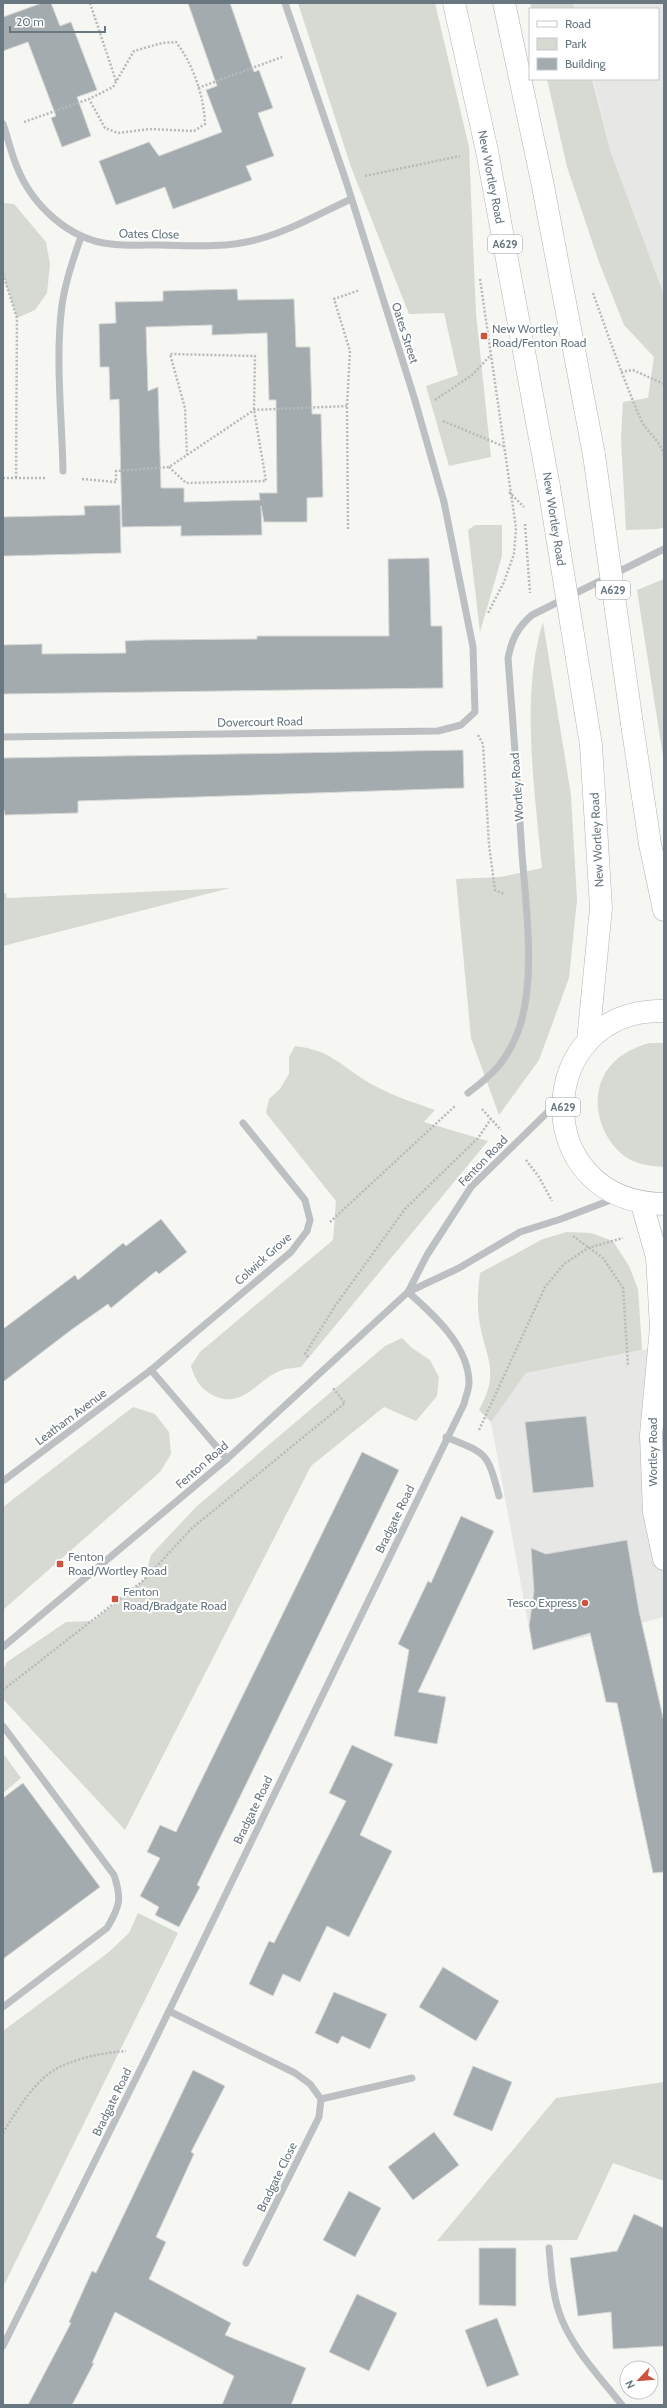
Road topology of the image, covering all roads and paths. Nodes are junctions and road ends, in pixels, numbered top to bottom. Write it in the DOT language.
graph roads {
  1 [pos="90,3"];
  2 [pos="285,3"];
  3 [pos="454,3"];
  4 [pos="504,3"];
  5 [pos="302,50"];
  6 [pos="116,81"];
  7 [pos="198,88"];
  8 [pos="89,99"];
  9 [pos="4,126"];
  10 [pos="487,151"];
  11 [pos="346,181"];
  12 [pos="351,199"];
  13 [pos="81,237"];
  14 [pos="3,274"];
  15 [pos="480,275"];
  16 [pos="378,284"];
  17 [pos="490,356"];
  18 [pos="664,384"];
  19 [pos="347,406"];
  20 [pos="254,410"];
  21 [pos="418,411"];
  22 [pos="503,446"];
  23 [pos="187,455"];
  24 [pos="664,456"];
  25 [pos="169,467"];
  26 [pos="63,471"];
  27 [pos="3,478"];
  28 [pos="47,478"];
  29 [pos="16,479"];
  30 [pos="78,479"];
  31 [pos="509,491"];
  32 [pos="524,515"];
  33 [pos="525,522"];
  34 [pos="348,529"];
  35 [pos="664,549"];
  36 [pos="504,582"];
  37 [pos="532,615"];
  38 [pos="469,719"];
  39 [pos="3,736"];
  40 [pos="526,904"];
  41 [pos="664,910"];
  42 [pos="664,1011"];
  43 [pos="588,1041"];
  44 [pos="468,1093"];
  45 [pos="562,1098"];
  46 [pos="243,1123"];
  47 [pos="514,1144"];
  48 [pos="620,1196"];
  49 [pos="642,1204"];
  50 [pos="664,1204"];
  51 [pos="561,1219"];
  52 [pos="650,1230"];
  53 [pos="307,1231"];
  54 [pos="588,1248"];
  55 [pos="408,1292"];
  56 [pos="628,1369"];
  57 [pos="151,1370"];
  58 [pos="446,1437"];
  59 [pos="471,1447"];
  60 [pos="227,1458"];
  61 [pos="3,1481"];
  62 [pos="499,1496"];
  63 [pos="664,1558"];
  64 [pos="3,1647"];
  65 [pos="3,1726"];
  66 [pos="3,2007"];
  67 [pos="169,2011"];
  68 [pos="150,2050"];
  69 [pos="412,2078"];
  70 [pos="321,2099"];
  71 [pos="3,2133"];
  72 [pos="549,2248"];
  73 [pos="246,2263"];
  74 [pos="3,2346"];
  75 [pos="622,2405"];
  1 -- 6 [label="path"];
  2 -- 5 [label="street, Oates Street"];
  3 -- 10 [label="main road, New Wortley Road / A629"];
  4 -- 41 [label="main road, A629, bridge"];
  5 -- 7 [label="path"];
  5 -- 11 [label="street, Oates Street"];
  6 -- 7 [label="path"];
  6 -- 8 [label="path"];
  7 -- 8 [label="path"];
  8 -- 9 [label="path"];
  9 -- 13 [label="street, Oates Close"];
  10 -- 11 [label="path"];
  10 -- 43 [label="main road, New Wortley Road / A629, bridge"];
  11 -- 12 [label="street, Oates Street"];
  12 -- 13 [label="street, Oates Close"];
  12 -- 16 [label="street, Oates Street"];
  13 -- 26 [label="street"];
  14 -- 29 [label="path"];
  15 -- 17 [label="path"];
  16 -- 19 [label="path"];
  16 -- 21 [label="street, Oates Street"];
  17 -- 21 [label="path"];
  17 -- 22 [label="path"];
  18 -- 24 [label="path"];
  19 -- 20 [label="path"];
  19 -- 34 [label="path"];
  20 -- 23 [label="path"];
  20 -- 23 [label="path"];
  20 -- 25 [label="path"];
  21 -- 22 [label="path"];
  21 -- 38 [label="street, Oates Street"];
  22 -- 31 [label="path"];
  23 -- 25 [label="path"];
  25 -- 30 [label="path"];
  27 -- 29 [label="path"];
  28 -- 29 [label="path"];
  31 -- 32 [label="path"];
  31 -- 36 [label="path"];
  33 -- 37 [label="path"];
  35 -- 37 [label="street, Wortley Road"];
  37 -- 40 [label="street, Wortley Road"];
  38 -- 39 [label="street, Dovercourt Road"];
  38 -- 40 [label="path"];
  40 -- 44 [label="street, Wortley Road"];
  42 -- 43 [label="main road, A629"];
  43 -- 45 [label="main road, A629"];
  44 -- 47 [label="path"];
  44 -- 53 [label="path"];
  45 -- 47 [label="street, Fenton Road"];
  45 -- 48 [label="main road, A629"];
  46 -- 53 [label="street, Colwick Grove"];
  47 -- 51 [label="path"];
  47 -- 55 [label="street, Fenton Road"];
  48 -- 49 [label="main road, A629"];
  48 -- 51 [label="street, Fenton Road"];
  49 -- 50 [label="main road, A629"];
  49 -- 52 [label="main road, Wortley Road"];
  51 -- 54 [label="path"];
  51 -- 55 [label="street, Fenton Road"];
  52 -- 54 [label="path"];
  52 -- 63 [label="main road, Wortley Road"];
  53 -- 57 [label="street, Colwick Grove"];
  54 -- 56 [label="path"];
  54 -- 59 [label="path"];
  55 -- 58 [label="street, Bradgate Road"];
  55 -- 60 [label="street, Fenton Road"];
  57 -- 60 [label="street"];
  57 -- 61 [label="street, Leatham Avenue"];
  58 -- 59 [label="street"];
  58 -- 67 [label="street, Bradgate Road"];
  59 -- 62 [label="street"];
  60 -- 64 [label="street, Fenton Road"];
  65 -- 66 [label="street"];
  67 -- 68 [label="street, Bradgate Road"];
  67 -- 70 [label="street"];
  68 -- 71 [label="path"];
  68 -- 74 [label="street, Bradgate Road"];
  69 -- 70 [label="street"];
  70 -- 73 [label="street, Bradgate Close"];
  72 -- 75 [label="street"];
}
